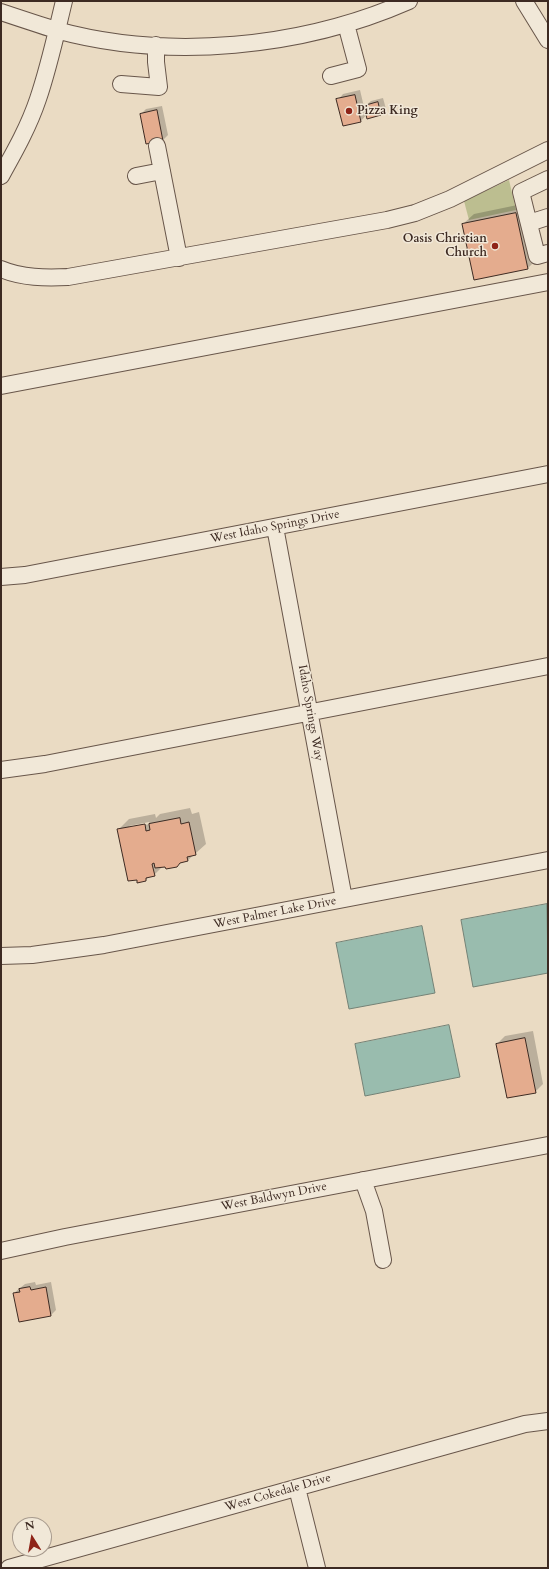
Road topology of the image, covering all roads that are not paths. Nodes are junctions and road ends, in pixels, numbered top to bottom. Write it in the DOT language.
graph roads {
  1 [pos="64,1"];
  2 [pos="409,1"];
  3 [pos="524,1"];
  4 [pos="1,12"];
  5 [pos="346,24"];
  6 [pos="57,30"];
  7 [pos="548,40"];
  8 [pos="156,45"];
  9 [pos="331,76"];
  10 [pos="121,84"];
  11 [pos="157,146"];
  12 [pos="548,150"];
  13 [pos="162,171"];
  14 [pos="1,176"];
  15 [pos="136,176"];
  16 [pos="548,180"];
  17 [pos="548,217"];
  18 [pos="529,223"];
  19 [pos="548,253"];
  20 [pos="179,258"];
  21 [pos="1,269"];
  22 [pos="548,282"];
  23 [pos="1,386"];
  24 [pos="548,474"];
  25 [pos="275,527"];
  26 [pos="1,577"];
  27 [pos="548,666"];
  28 [pos="310,712"];
  29 [pos="1,770"];
  30 [pos="548,860"];
  31 [pos="344,899"];
  32 [pos="1,956"];
  33 [pos="548,1145"];
  34 [pos="363,1180"];
  35 [pos="1,1251"];
  36 [pos="383,1260"];
  37 [pos="548,1421"];
  38 [pos="297,1488"];
  39 [pos="9,1568"];
  40 [pos="317,1568"];
  1 -- 6 [label="street"];
  2 -- 5 [label="street"];
  3 -- 7 [label="street"];
  4 -- 6 [label="street"];
  5 -- 8 [label="street"];
  5 -- 9 [label="street"];
  6 -- 8 [label="street"];
  6 -- 14 [label="street"];
  8 -- 10 [label="street"];
  11 -- 13 [label="street"];
  12 -- 20 [label="street"];
  13 -- 15 [label="street"];
  13 -- 20 [label="street"];
  16 -- 18 [label="street"];
  17 -- 18 [label="street"];
  18 -- 19 [label="street"];
  20 -- 21 [label="street"];
  22 -- 23 [label="street"];
  24 -- 25 [label="street, West Idaho Springs Drive"];
  25 -- 26 [label="street, West Idaho Springs Drive"];
  25 -- 28 [label="street, Idaho Springs Way"];
  27 -- 28 [label="street"];
  28 -- 29 [label="street"];
  28 -- 31 [label="street, Idaho Springs Way"];
  30 -- 31 [label="street, West Palmer Lake Drive"];
  31 -- 32 [label="street, West Palmer Lake Drive"];
  33 -- 34 [label="street, West Baldwyn Drive"];
  34 -- 35 [label="street, West Baldwyn Drive"];
  34 -- 36 [label="street"];
  37 -- 38 [label="street, West Cokedale Drive"];
  38 -- 39 [label="street, West Cokedale Drive"];
  38 -- 40 [label="street"];
}
